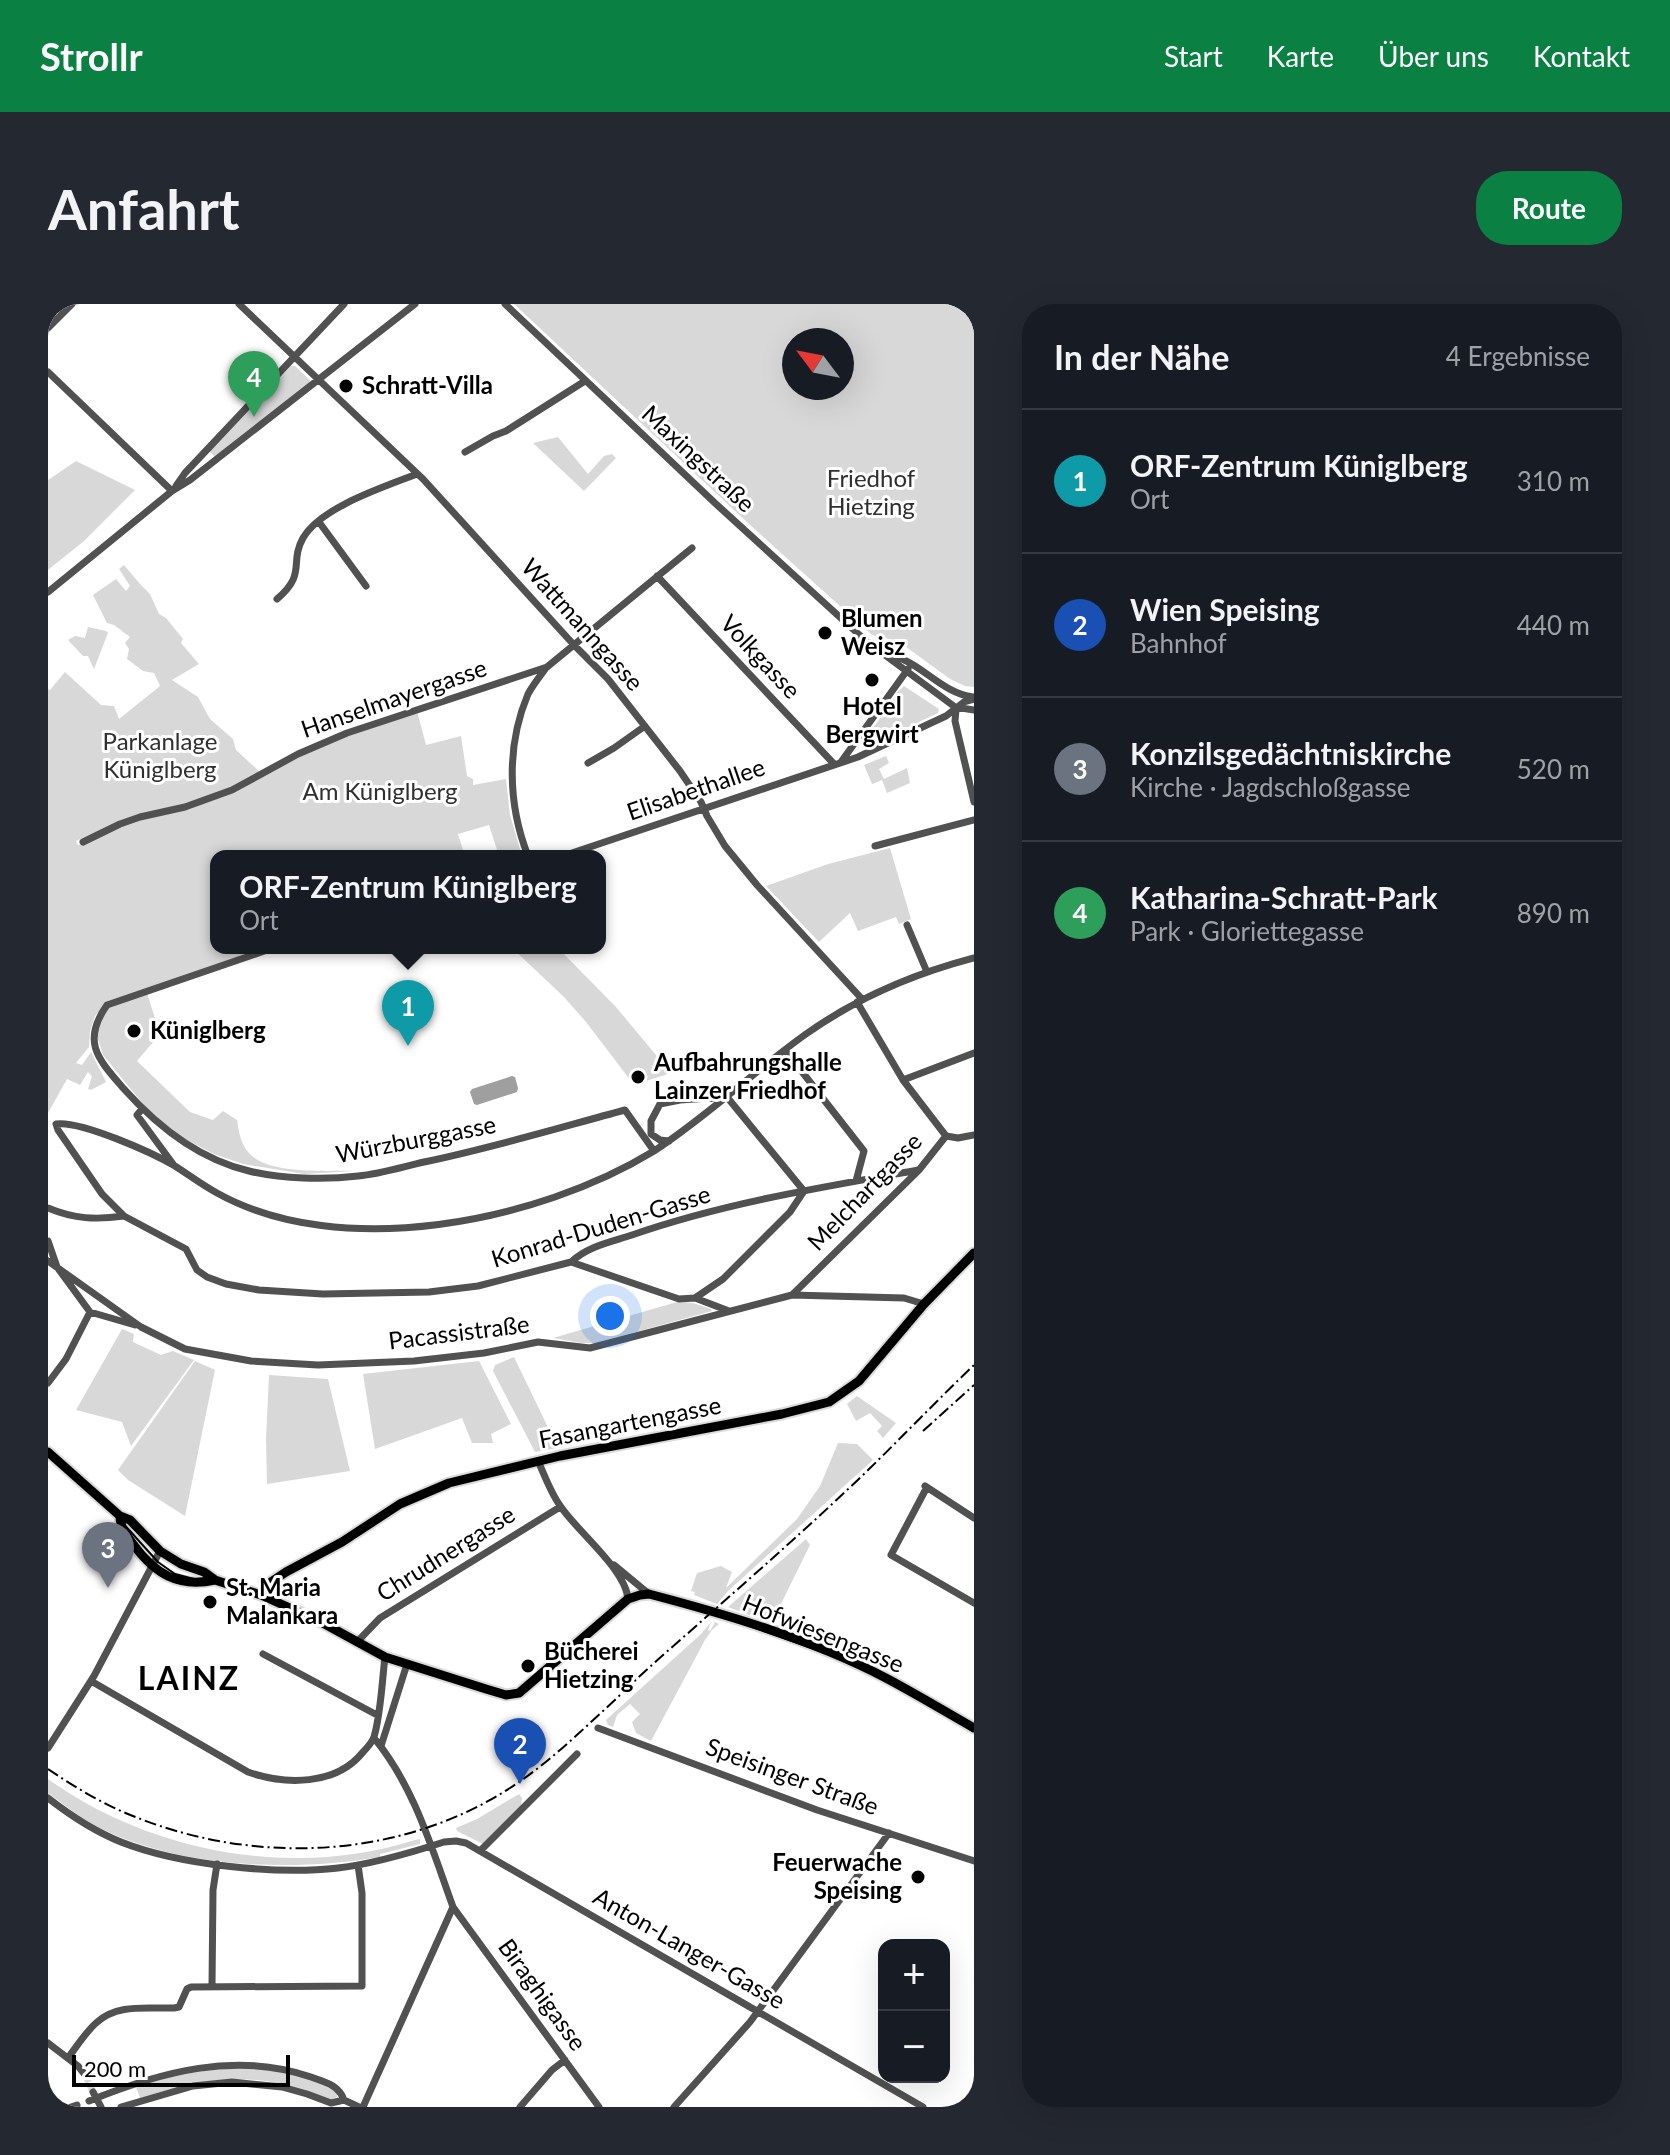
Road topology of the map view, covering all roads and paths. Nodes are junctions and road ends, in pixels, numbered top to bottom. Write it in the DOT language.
graph roads {
  1 [pos="72,304"];
  2 [pos="239,304"];
  3 [pos="344,304"];
  4 [pos="415,304"];
  5 [pos="505,304"];
  6 [pos="48,328"];
  7 [pos="294,356"];
  8 [pos="48,372"];
  9 [pos="319,381"];
  10 [pos="585,381"];
  11 [pos="205,452"];
  12 [pos="465,452"];
  13 [pos="214,461"];
  14 [pos="417,474"];
  15 [pos="172,491"];
  16 [pos="319,522"];
  17 [pos="692,548"];
  18 [pos="657,576"];
  19 [pos="366,586"];
  20 [pos="48,592"];
  21 [pos="277,599"];
  22 [pos="866,641"];
  23 [pos="574,645"];
  24 [pos="912,664"];
  25 [pos="547,667"];
  26 [pos="906,672"];
  27 [pos="947,689"];
  28 [pos="974,698"];
  29 [pos="957,708"];
  30 [pos="974,710"];
  31 [pos="645,726"];
  32 [pos="588,763"];
  33 [pos="837,763"];
  34 [pos="974,801"];
  35 [pos="704,809"];
  36 [pos="974,820"];
  37 [pos="83,842"];
  38 [pos="875,846"];
  39 [pos="526,850"];
  40 [pos="581,850"];
  41 [pos="907,925"];
  42 [pos="256,954"];
  43 [pos="974,958"];
  44 [pos="927,972"];
  45 [pos="860,1001"];
  46 [pos="785,1050"];
  47 [pos="974,1053"];
  48 [pos="903,1080"];
  49 [pos="727,1097"];
  50 [pos="142,1109"];
  51 [pos="974,1135"];
  52 [pos="946,1136"];
  53 [pos="669,1141"];
  54 [pos="654,1151"];
  55 [pos="174,1165"];
  56 [pos="919,1170"];
  57 [pos="856,1181"];
  58 [pos="804,1191"];
  59 [pos="48,1208"];
  60 [pos="124,1216"];
  61 [pos="48,1241"];
  62 [pos="974,1253"];
  63 [pos="48,1261"];
  64 [pos="571,1262"];
  65 [pos="57,1267"];
  66 [pos="792,1295"];
  67 [pos="695,1298"];
  68 [pos="924,1304"];
  69 [pos="731,1311"];
  70 [pos="90,1312"];
  71 [pos="141,1327"];
  72 [pos="48,1383"];
  73 [pos="48,1452"];
  74 [pos="538,1461"];
  75 [pos="560,1507"];
  76 [pos="120,1516"];
  77 [pos="974,1518"];
  78 [pos="160,1551"];
  79 [pos="606,1558"];
  80 [pos="151,1567"];
  81 [pos="215,1580"];
  82 [pos="649,1594"];
  83 [pos="261,1595"];
  84 [pos="628,1599"];
  85 [pos="971,1601"];
  86 [pos="357,1642"];
  87 [pos="263,1654"];
  88 [pos="385,1657"];
  89 [pos="407,1664"];
  90 [pos="91,1681"];
  91 [pos="377,1715"];
  92 [pos="598,1728"];
  93 [pos="974,1728"];
  94 [pos="374,1734"];
  95 [pos="384,1734"];
  96 [pos="381,1746"];
  97 [pos="48,1748"];
  98 [pos="577,1754"];
  99 [pos="48,1798"];
  100 [pos="889,1833"];
  101 [pos="431,1846"];
  102 [pos="480,1851"];
  103 [pos="974,1861"];
  104 [pos="217,1864"];
  105 [pos="358,1865"];
  106 [pos="453,1907"];
  107 [pos="212,1986"];
  108 [pos="756,2011"];
  109 [pos="48,2043"];
  110 [pos="68,2058"];
  111 [pos="565,2060"];
  112 [pos="86,2076"];
  113 [pos="127,2088"];
  114 [pos="344,2100"];
  115 [pos="133,2105"];
  116 [pos="363,2105"];
  117 [pos="101,2107"];
  118 [pos="121,2107"];
  119 [pos="373,2107"];
  120 [pos="520,2107"];
  121 [pos="599,2107"];
  122 [pos="674,2107"];
  123 [pos="923,2107"];
  1 -- 6 [label="street"];
  2 -- 7 [label="street, Wattmanngasse"];
  3 -- 7 [label="street"];
  4 -- 9 [label="street"];
  5 -- 10 [label="street, Maxingstraße"];
  7 -- 9 [label="street, Wattmanngasse"];
  7 -- 11 [label="street"];
  8 -- 15 [label="street"];
  9 -- 13 [label="street"];
  9 -- 14 [label="street, Wattmanngasse"];
  10 -- 12 [label="street"];
  10 -- 22 [label="street, Maxingstraße"];
  11 -- 13 [label="street"];
  11 -- 15 [label="street"];
  13 -- 15 [label="street"];
  14 -- 16 [label="street"];
  14 -- 23 [label="street, Wattmanngasse"];
  15 -- 20 [label="street"];
  16 -- 19 [label="street"];
  16 -- 21 [label="street"];
  17 -- 18 [label="street, Hanselmayergasse"];
  18 -- 23 [label="street, Hanselmayergasse"];
  18 -- 33 [label="street, Volkgasse"];
  22 -- 24 [label="street, Maxingstraße"];
  22 -- 26 [label="street, Maxingstraße"];
  23 -- 25 [label="street, Hanselmayergasse"];
  23 -- 31 [label="street, Wattmanngasse"];
  24 -- 26 [label="street"];
  24 -- 27 [label="street, Maxingstraße"];
  25 -- 37 [label="street, Hanselmayergasse"];
  25 -- 39 [label="street"];
  26 -- 29 [label="street, Maxingstraße"];
  26 -- 33 [label="street"];
  27 -- 28 [label="street, Maxingstraße"];
  27 -- 29 [label="street"];
  28 -- 29 [label="street, Elisabethallee"];
  29 -- 30 [label="street"];
  29 -- 33 [label="street, Elisabethallee"];
  29 -- 34 [label="street"];
  31 -- 32 [label="street"];
  31 -- 35 [label="street, Wattmanngasse"];
  33 -- 35 [label="street, Elisabethallee"];
  35 -- 40 [label="street, Elisabethallee"];
  35 -- 45 [label="street, Wattmanngasse"];
  36 -- 38 [label="street"];
  41 -- 44 [label="street"];
  42 -- 50 [label="street, Würzburggasse"];
  43 -- 44 [label="street"];
  44 -- 45 [label="street"];
  45 -- 46 [label="street"];
  45 -- 48 [label="street, Wattmanngasse"];
  46 -- 49 [label="street"];
  46 -- 57 [label="street"];
  47 -- 48 [label="street"];
  48 -- 52 [label="street, Wattmanngasse"];
  49 -- 53 [label="street"];
  49 -- 53 [label="street"];
  49 -- 58 [label="street"];
  50 -- 54 [label="street, Würzburggasse"];
  50 -- 55 [label="street"];
  51 -- 52 [label="street, Melchartgasse"];
  52 -- 56 [label="street, Melchartgasse"];
  53 -- 54 [label="street"];
  54 -- 55 [label="street"];
  55 -- 60 [label="street"];
  56 -- 57 [label="street, Konrad-Duden-Gasse"];
  56 -- 66 [label="street, Melchartgasse"];
  57 -- 58 [label="street, Konrad-Duden-Gasse"];
  58 -- 64 [label="street, Konrad-Duden-Gasse"];
  58 -- 67 [label="street"];
  59 -- 60 [label="street"];
  60 -- 64 [label="street, Konrad-Duden-Gasse"];
  61 -- 65 [label="street"];
  62 -- 68 [label="main road, Fasangartengasse"];
  63 -- 65 [label="street, Pacassistraße"];
  64 -- 67 [label="street"];
  65 -- 70 [label="street, Pacassistraße"];
  65 -- 71 [label="street, Pacassistraße"];
  66 -- 68 [label="street, Pacassistraße"];
  66 -- 69 [label="street, Pacassistraße"];
  67 -- 69 [label="street"];
  68 -- 74 [label="main road, Fasangartengasse"];
  69 -- 71 [label="street, Pacassistraße"];
  70 -- 71 [label="street, Pacassistraße"];
  70 -- 72 [label="street"];
  73 -- 76 [label="main road"];
  74 -- 75 [label="street, Hofwiesengasse"];
  74 -- 83 [label="main road, Fasangartengasse"];
  75 -- 79 [label="street, Hofwiesengasse"];
  75 -- 86 [label="street, Chrudnergasse"];
  76 -- 78 [label="main road"];
  76 -- 80 [label="main road"];
  77 -- 85 [label="street"];
  78 -- 80 [label="street"];
  78 -- 81 [label="main road"];
  79 -- 82 [label="street, Hofwiesengasse"];
  79 -- 84 [label="street, Hofwiesengasse"];
  80 -- 81 [label="main road"];
  80 -- 90 [label="street"];
  81 -- 83 [label="main road"];
  82 -- 84 [label="main road, Hofwiesengasse"];
  82 -- 93 [label="main road, Hofwiesengasse"];
  83 -- 86 [label="main road"];
  84 -- 89 [label="main road"];
  86 -- 88 [label="main road"];
  87 -- 91 [label="street"];
  88 -- 89 [label="main road"];
  88 -- 91 [label="street"];
  89 -- 95 [label="street"];
  90 -- 94 [label="street"];
  90 -- 97 [label="street"];
  91 -- 94 [label="street"];
  92 -- 100 [label="street, Speisinger Straße"];
  94 -- 95 [label="street"];
  94 -- 96 [label="street, Biraghigasse"];
  95 -- 96 [label="street"];
  96 -- 101 [label="street, Biraghigasse"];
  98 -- 102 [label="street"];
  99 -- 104 [label="street, Anton-Langer-Gasse"];
  100 -- 103 [label="street, Speisinger Straße"];
  100 -- 108 [label="street"];
  101 -- 102 [label="street, Anton-Langer-Gasse"];
  101 -- 105 [label="street, Anton-Langer-Gasse"];
  101 -- 106 [label="street, Biraghigasse"];
  102 -- 108 [label="street, Anton-Langer-Gasse"];
  104 -- 105 [label="street, Anton-Langer-Gasse"];
  104 -- 107 [label="street"];
  105 -- 107 [label="street"];
  106 -- 111 [label="street, Biraghigasse"];
  106 -- 116 [label="street"];
  107 -- 110 [label="street"];
  108 -- 122 [label="street"];
  108 -- 123 [label="street, Anton-Langer-Gasse"];
  109 -- 110 [label="street"];
  110 -- 112 [label="street"];
  111 -- 120 [label="street"];
  111 -- 121 [label="street, Biraghigasse"];
  113 -- 114 [label="street"];
  113 -- 115 [label="street"];
  113 -- 117 [label="street"];
  114 -- 115 [label="street"];
  114 -- 116 [label="street"];
  115 -- 118 [label="street"];
  116 -- 119 [label="street"];
}
